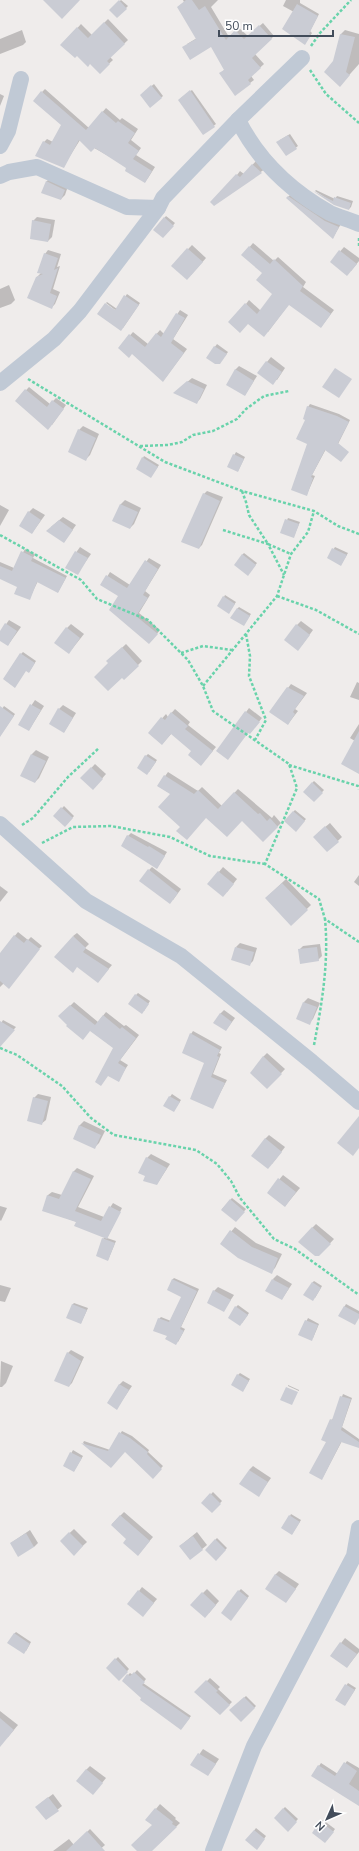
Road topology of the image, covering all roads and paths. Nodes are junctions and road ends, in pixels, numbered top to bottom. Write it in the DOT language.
graph roads {
  1 [pos="351,0"];
  2 [pos="302,58"];
  3 [pos="21,79"];
  4 [pos="238,120"];
  5 [pos="359,122"];
  6 [pos="0,146"];
  7 [pos="0,176"];
  8 [pos="158,208"];
  9 [pos="359,224"];
  10 [pos="15,370"];
  11 [pos="0,384"];
  12 [pos="289,391"];
  13 [pos="140,446"];
  14 [pos="242,492"];
  15 [pos="314,512"];
  16 [pos="224,530"];
  17 [pos="359,534"];
  18 [pos="0,535"];
  19 [pos="268,544"];
  20 [pos="291,554"];
  21 [pos="284,575"];
  22 [pos="277,596"];
  23 [pos="246,634"];
  24 [pos="359,634"];
  25 [pos="232,650"];
  26 [pos="181,653"];
  27 [pos="203,686"];
  28 [pos="255,740"];
  29 [pos="99,748"];
  30 [pos="289,764"];
  31 [pos="359,789"];
  32 [pos="5,828"];
  33 [pos="29,850"];
  34 [pos="265,864"];
  35 [pos="325,919"];
  36 [pos="359,942"];
  37 [pos="0,1048"];
  38 [pos="312,1062"];
  39 [pos="359,1102"];
  40 [pos="359,1295"];
  41 [pos="359,1528"];
  42 [pos="213,1851"];
  1 -- 2 [label="path"];
  2 -- 4 [label="street"];
  2 -- 5 [label="path"];
  3 -- 6 [label="street"];
  4 -- 8 [label="street"];
  4 -- 9 [label="street"];
  7 -- 8 [label="street"];
  8 -- 10 [label="street"];
  10 -- 11 [label="street"];
  10 -- 13 [label="path"];
  12 -- 13 [label="path"];
  13 -- 14 [label="path"];
  14 -- 15 [label="path"];
  14 -- 19 [label="path"];
  15 -- 17 [label="path"];
  15 -- 20 [label="path"];
  16 -- 19 [label="path"];
  18 -- 26 [label="path"];
  19 -- 20 [label="path"];
  19 -- 21 [label="path"];
  20 -- 21 [label="path"];
  21 -- 22 [label="path"];
  22 -- 23 [label="path"];
  22 -- 24 [label="path"];
  23 -- 25 [label="path"];
  23 -- 28 [label="path"];
  25 -- 26 [label="path"];
  25 -- 27 [label="path"];
  26 -- 27 [label="path"];
  27 -- 28 [label="path"];
  28 -- 30 [label="path"];
  29 -- 32 [label="path"];
  30 -- 31 [label="path"];
  30 -- 34 [label="path"];
  32 -- 33 [label="street"];
  33 -- 34 [label="path"];
  33 -- 38 [label="street"];
  34 -- 35 [label="path"];
  35 -- 36 [label="path"];
  35 -- 38 [label="path"];
  37 -- 40 [label="path"];
  38 -- 39 [label="street"];
  41 -- 42 [label="street"];
}
